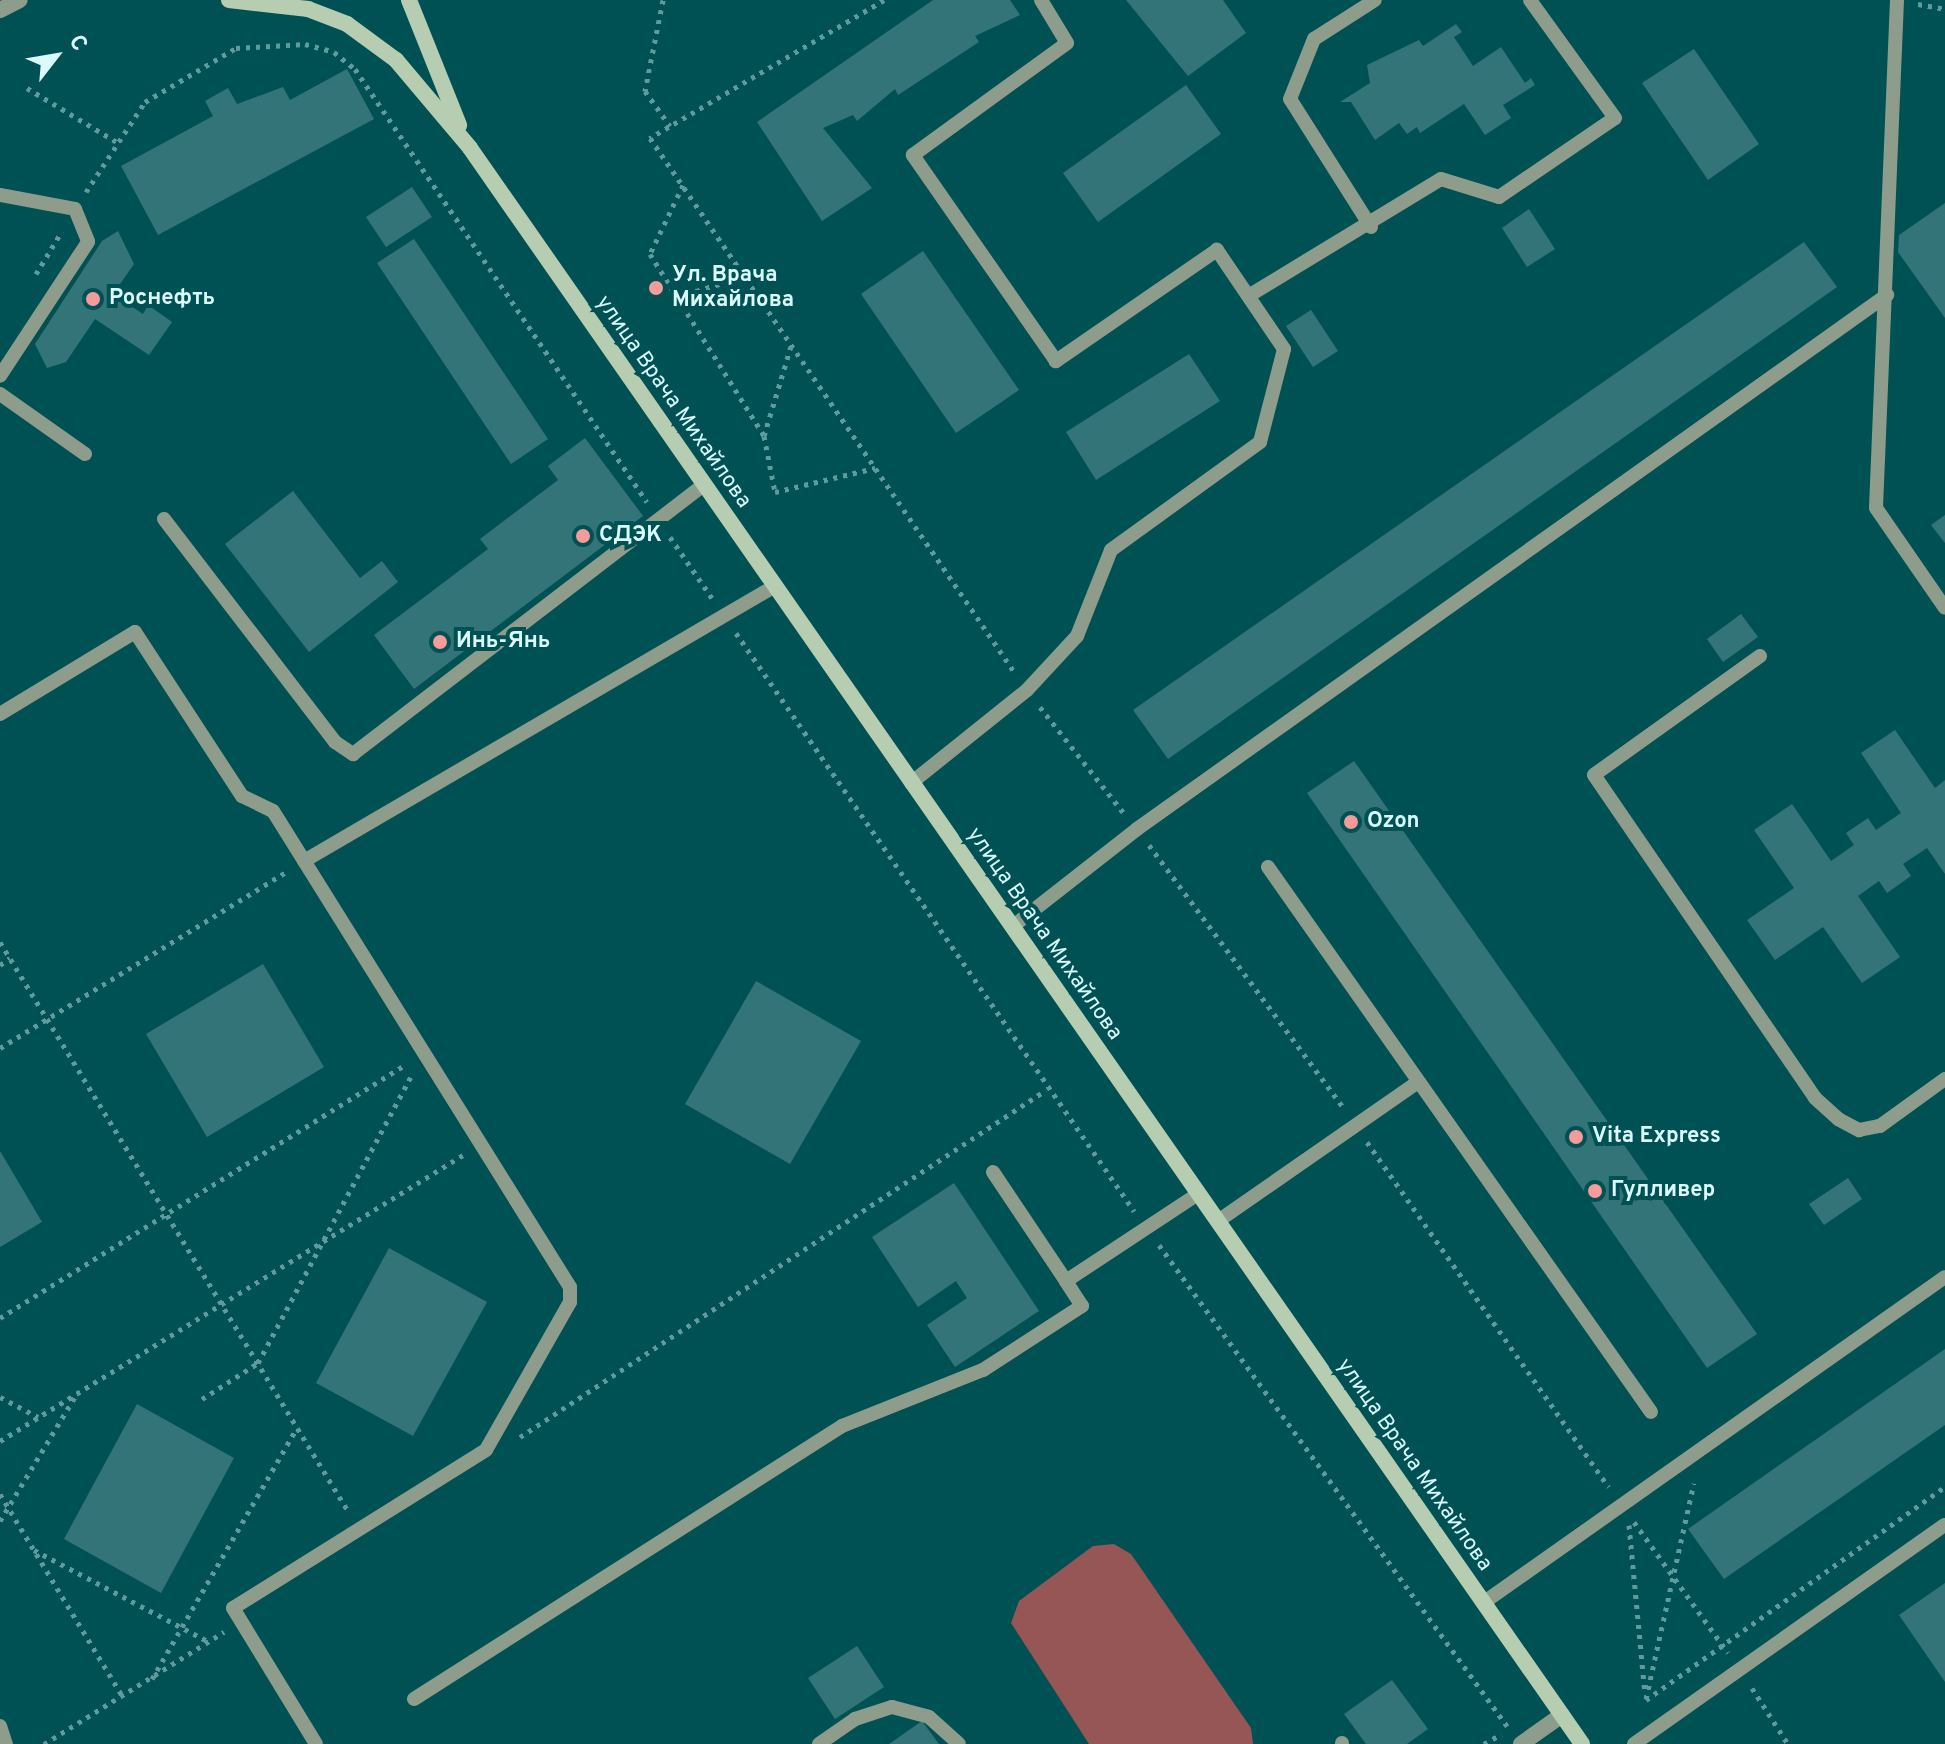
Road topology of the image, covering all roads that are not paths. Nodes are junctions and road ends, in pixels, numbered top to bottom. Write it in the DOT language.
graph roads {
  1 [pos="20,0"];
  2 [pos="230,0"];
  3 [pos="409,0"];
  4 [pos="1041,0"];
  5 [pos="1375,0"];
  6 [pos="1530,0"];
  7 [pos="1897,0"];
  8 [pos="0,10"];
  9 [pos="470,148"];
  10 [pos="0,195"];
  11 [pos="1371,227"];
  12 [pos="1250,295"];
  13 [pos="1887,295"];
  14 [pos="0,376"];
  15 [pos="0,394"];
  16 [pos="85,454"];
  17 [pos="704,485"];
  18 [pos="164,519"];
  19 [pos="775,586"];
  20 [pos="1945,608"];
  21 [pos="1760,656"];
  22 [pos="0,714"];
  23 [pos="911,783"];
  24 [pos="304,861"];
  25 [pos="1268,867"];
  26 [pos="1012,927"];
  27 [pos="1945,1079"];
  28 [pos="1418,1082"];
  29 [pos="993,1172"];
  30 [pos="1198,1194"];
  31 [pos="1218,1221"];
  32 [pos="1945,1277"];
  33 [pos="1066,1281"];
  34 [pos="1651,1412"];
  35 [pos="1945,1525"];
  36 [pos="1483,1603"];
  37 [pos="414,1699"];
  38 [pos="1562,1715"];
  39 [pos="0,1726"];
  40 [pos="1517,1740"];
  41 [pos="6,1744"];
  42 [pos="316,1744"];
  43 [pos="819,1744"];
  44 [pos="959,1744"];
  45 [pos="1582,1744"];
  46 [pos="1634,1744"];
  1 -- 8 [label="street"];
  2 -- 9 [label="main road"];
  3 -- 9 [label="main road"];
  4 -- 12 [label="lane"];
  5 -- 11 [label="lane"];
  6 -- 11 [label="lane"];
  7 -- 13 [label="lane"];
  9 -- 17 [label="main road, улица Врача Михайлова"];
  10 -- 14 [label="lane"];
  11 -- 12 [label="lane"];
  12 -- 23 [label="lane"];
  13 -- 20 [label="lane"];
  13 -- 26 [label="lane"];
  15 -- 16 [label="lane"];
  17 -- 18 [label="lane"];
  17 -- 19 [label="main road, улица Врача Михайлова"];
  19 -- 23 [label="main road, улица Врача Михайлова"];
  19 -- 24 [label="lane"];
  21 -- 27 [label="lane"];
  22 -- 24 [label="lane"];
  23 -- 26 [label="main road, улица Врача Михайлова"];
  24 -- 42 [label="lane"];
  25 -- 28 [label="lane"];
  26 -- 30 [label="main road, улица Врача Михайлова"];
  28 -- 31 [label="lane"];
  28 -- 34 [label="lane"];
  29 -- 33 [label="lane"];
  30 -- 31 [label="main road, улица Врача Михайлова"];
  30 -- 33 [label="lane"];
  31 -- 36 [label="main road, улица Врача Михайлова"];
  32 -- 36 [label="lane"];
  33 -- 37 [label="lane"];
  35 -- 46 [label="lane"];
  36 -- 38 [label="main road, улица Врача Михайлова"];
  38 -- 40 [label="street"];
  38 -- 45 [label="main road, улица Врача Михайлова"];
  39 -- 41 [label="lane"];
  43 -- 44 [label="lane"];
}
